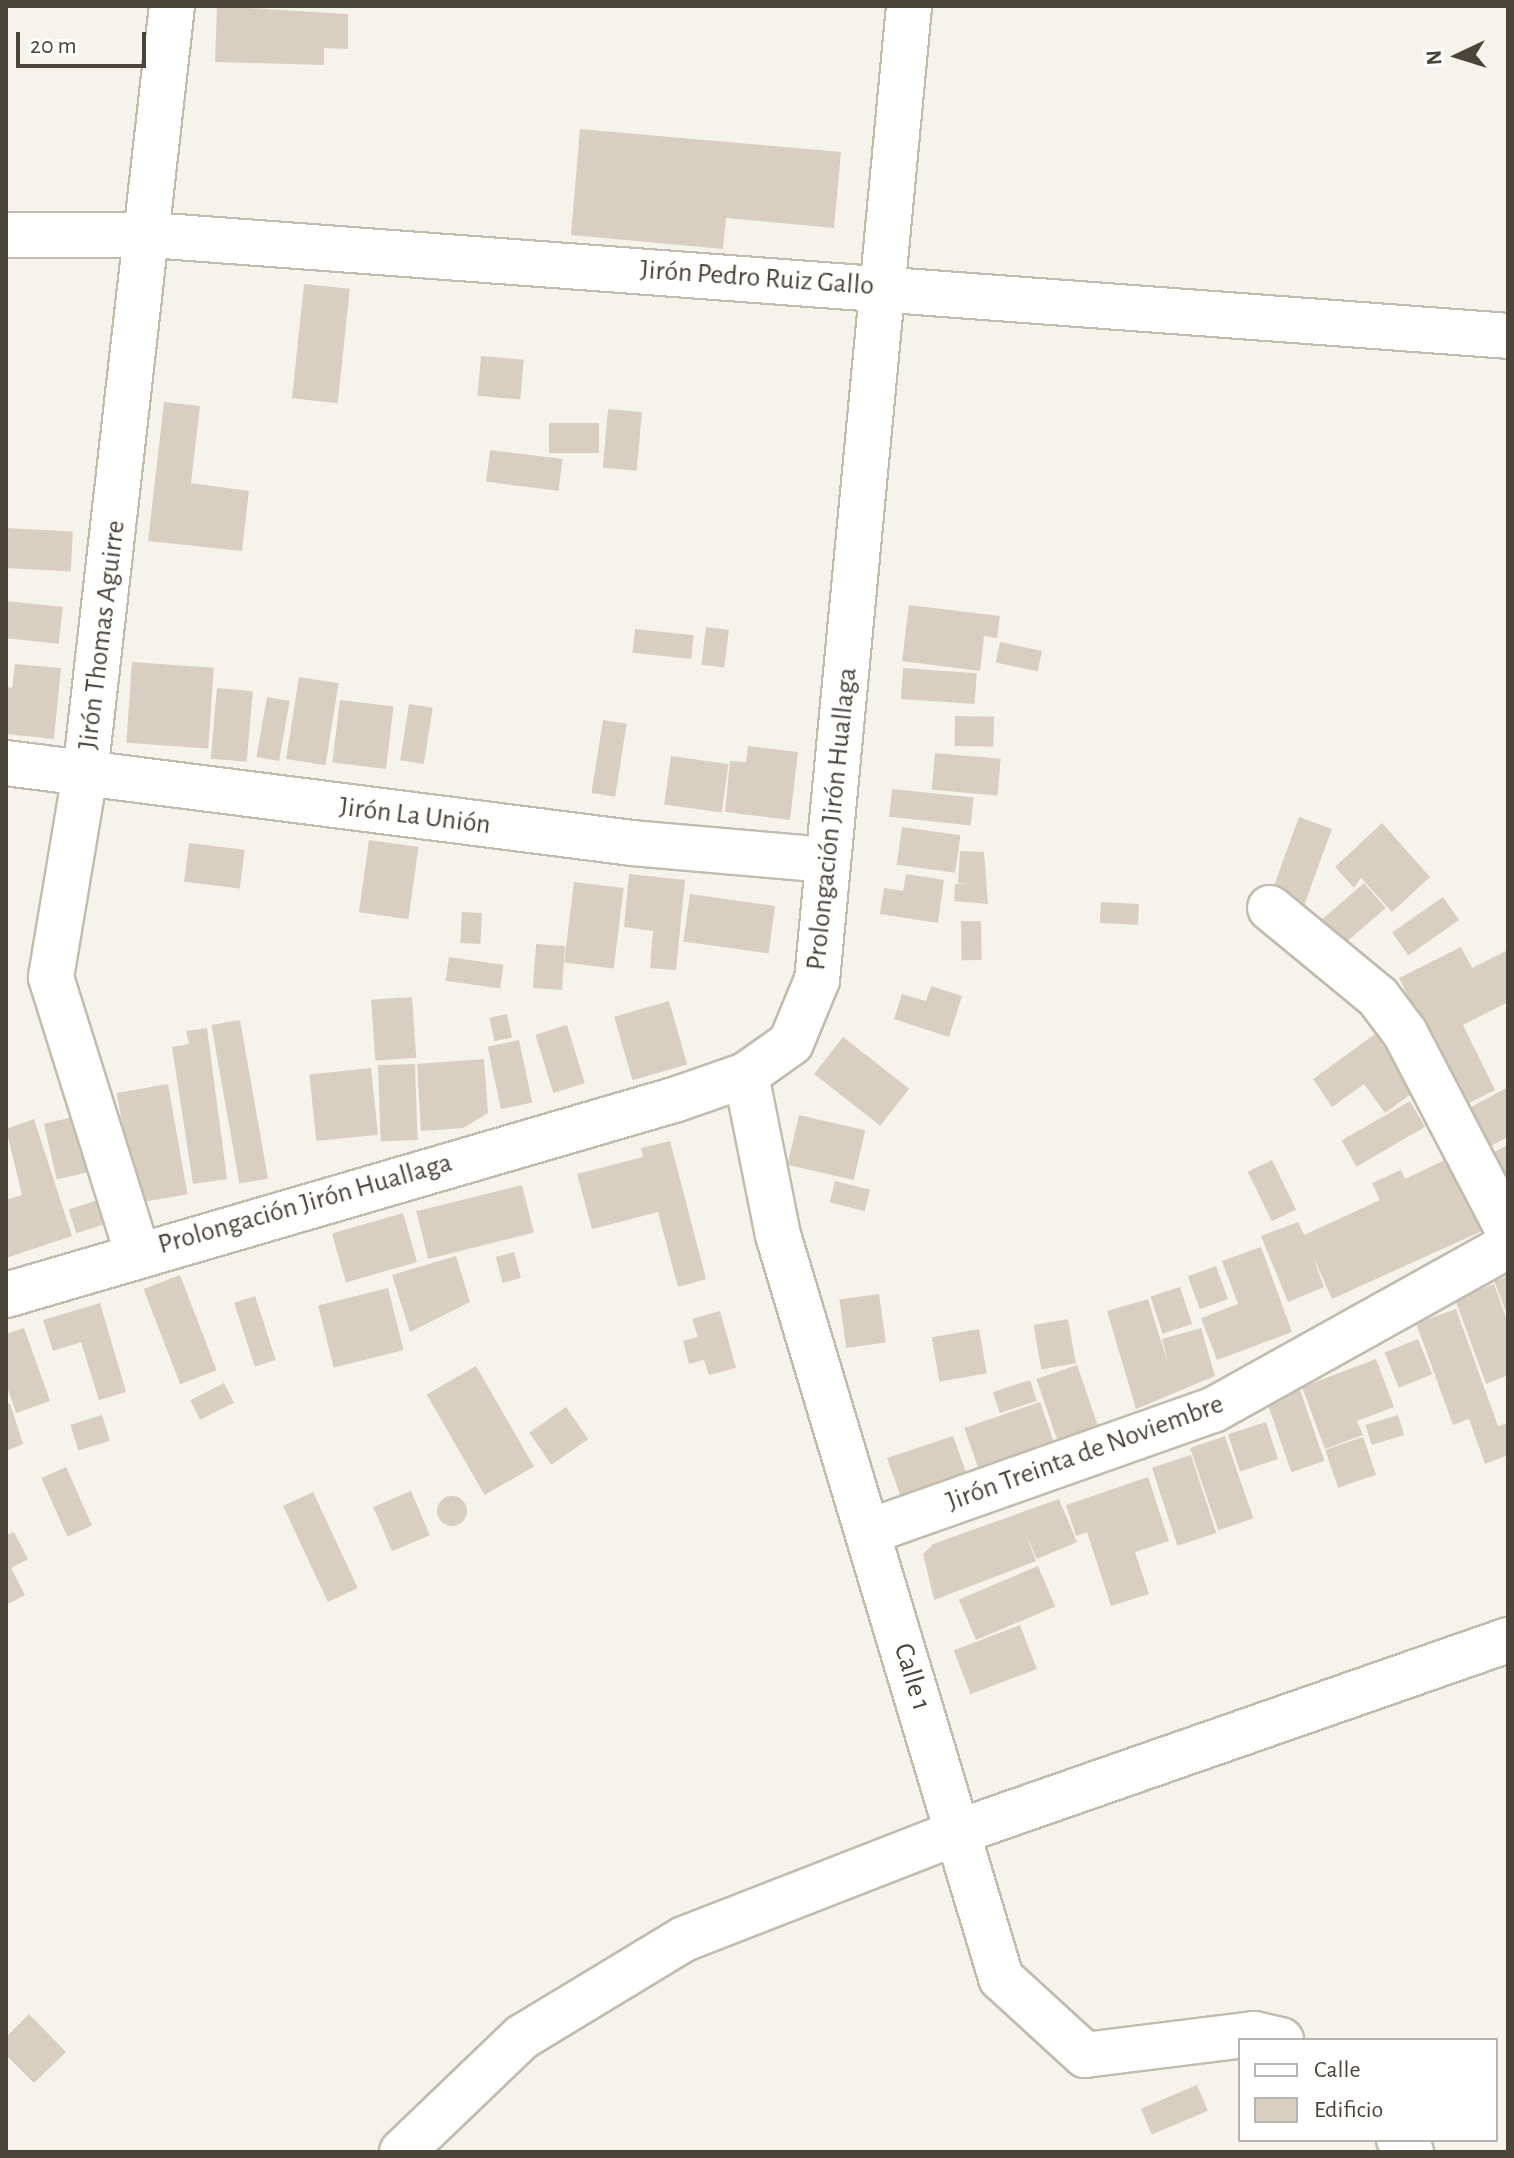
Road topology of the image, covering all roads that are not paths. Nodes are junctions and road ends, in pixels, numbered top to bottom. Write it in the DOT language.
graph roads {
  1 [pos="172,6"];
  2 [pos="909,6"];
  3 [pos="6,235"];
  4 [pos="150,235"];
  5 [pos="887,287"];
  6 [pos="1508,336"];
  7 [pos="6,763"];
  8 [pos="85,774"];
  9 [pos="826,860"];
  10 [pos="1270,908"];
  11 [pos="746,1075"];
  12 [pos="1508,1230"];
  13 [pos="1508,1246"];
  14 [pos="137,1252"];
  15 [pos="6,1295"];
  16 [pos="868,1532"];
  17 [pos="1508,1640"];
  18 [pos="958,1832"];
  19 [pos="1272,2038"];
  20 [pos="402,2152"];
  1 -- 4 [label="street, Jirón Thomas Aguirre"];
  2 -- 5 [label="street, Prolongación Jirón Huallaga"];
  3 -- 4 [label="street, Jirón Pedro Ruiz Gallo"];
  4 -- 5 [label="street, Jirón Pedro Ruiz Gallo"];
  4 -- 8 [label="street, Jirón Thomas Aguirre"];
  5 -- 6 [label="street, Jirón Pedro Ruiz Gallo"];
  5 -- 9 [label="street, Prolongación Jirón Huallaga"];
  7 -- 8 [label="street, Jirón La Unión"];
  8 -- 9 [label="street, Jirón La Unión"];
  8 -- 14 [label="street, Jirón Thomas Aguirre"];
  9 -- 11 [label="street, Prolongación Jirón Huallaga"];
  10 -- 12 [label="street"];
  11 -- 14 [label="street, Prolongación Jirón Huallaga"];
  11 -- 16 [label="street, Calle 1"];
  13 -- 16 [label="street, Jirón Treinta de Noviembre"];
  14 -- 15 [label="street, Prolongación Jirón Huallaga"];
  16 -- 18 [label="street, Calle 1"];
  17 -- 18 [label="street"];
  18 -- 19 [label="street, Calle 1"];
  18 -- 20 [label="street"];
}
